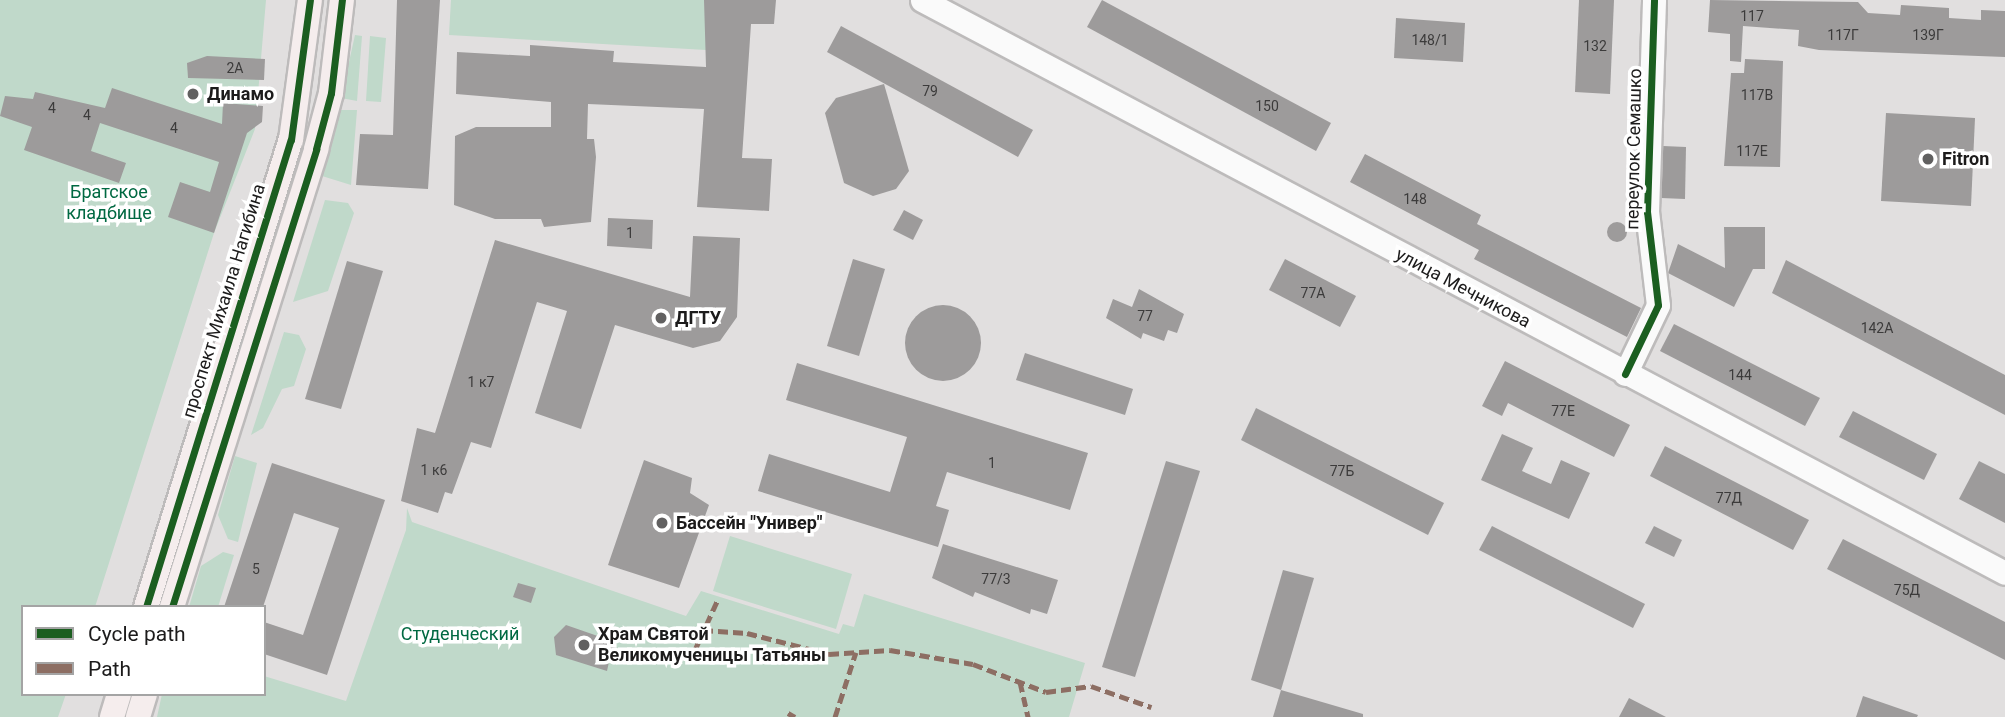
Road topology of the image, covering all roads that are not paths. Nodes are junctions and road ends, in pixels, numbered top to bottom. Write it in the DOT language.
graph roads {
  1 [pos="310,0"];
  2 [pos="342,0"];
  3 [pos="922,0"];
  4 [pos="1654,0"];
  5 [pos="1625,374"];
  6 [pos="2005,573"];
  7 [pos="147,605"];
  8 [pos="173,605"];
  9 [pos="118,696"];
  10 [pos="144,696"];
  11 [pos="112,717"];
  12 [pos="138,717"];
  1 -- 7 [label="main road, проспект Михаила Нагибина"];
  2 -- 8 [label="main road"];
  3 -- 5 [label="main road, улица Мечникова"];
  4 -- 5 [label="main road, переулок Семашко"];
  5 -- 6 [label="main road, улица Мечникова"];
  9 -- 11 [label="main road"];
  10 -- 12 [label="main road"];
}
